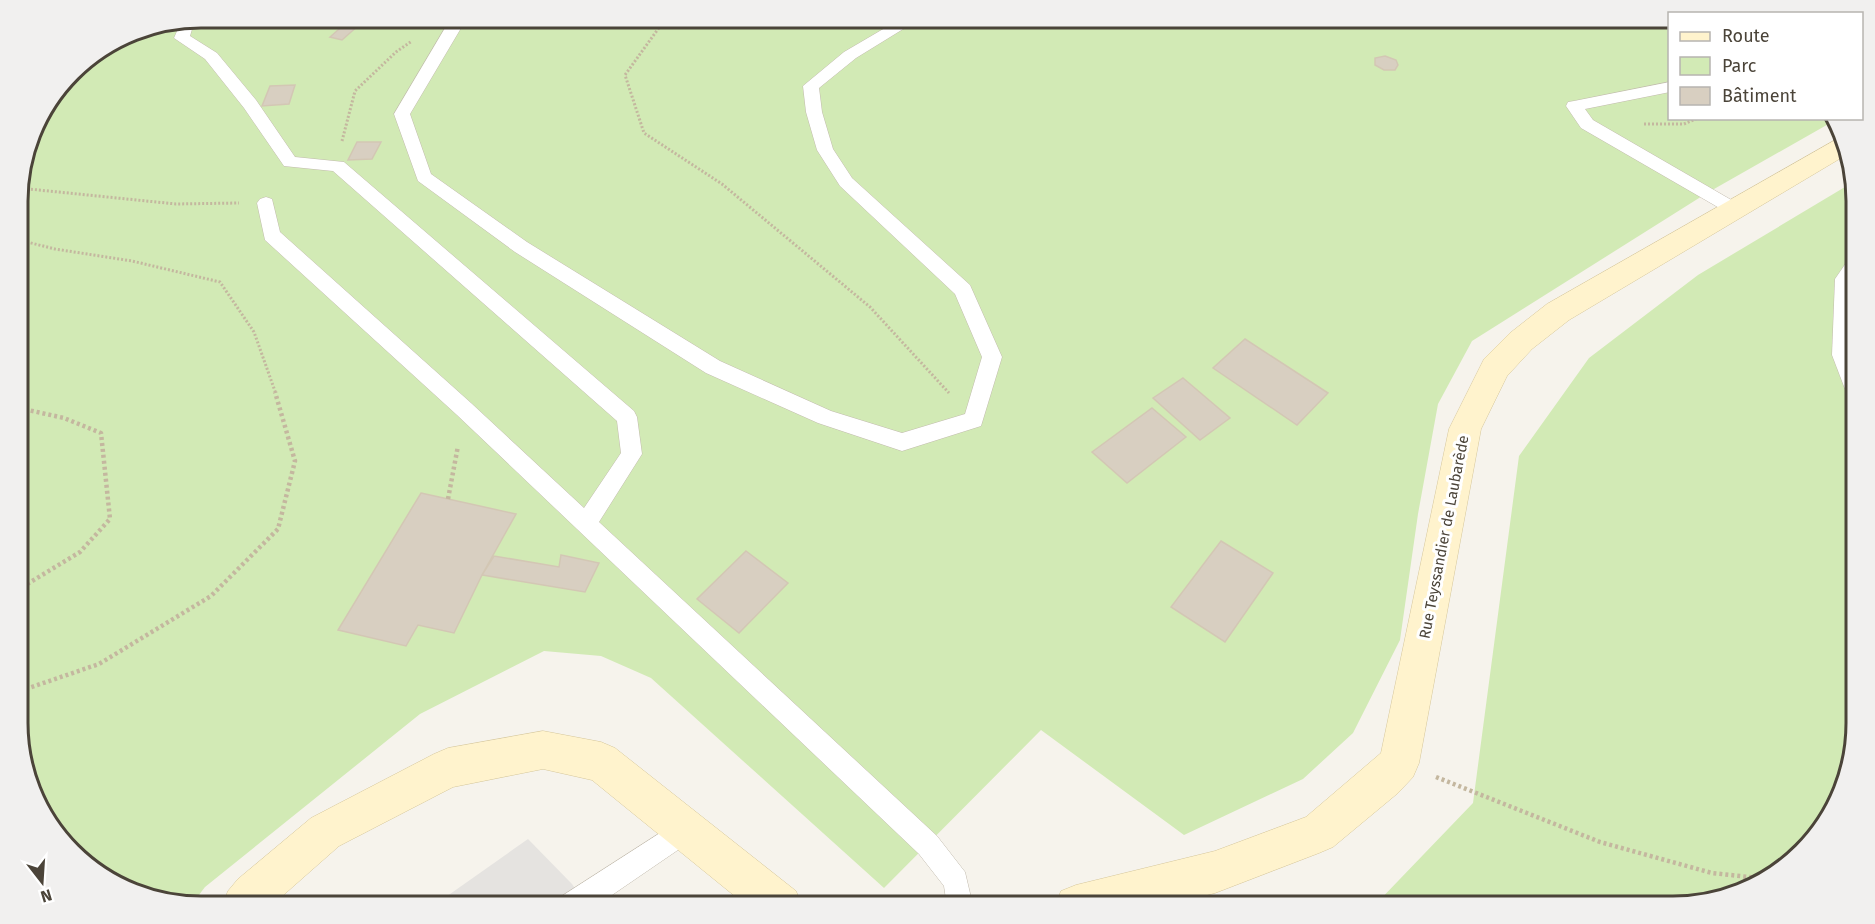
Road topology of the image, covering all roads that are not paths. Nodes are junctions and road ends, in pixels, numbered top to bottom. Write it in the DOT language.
graph roads {
  1 [pos="452,29"];
  2 [pos="894,29"];
  3 [pos="185,30"];
  4 [pos="1668,87"];
  5 [pos="1838,148"];
  6 [pos="266,203"];
  7 [pos="1734,209"];
  8 [pos="586,524"];
  9 [pos="685,830"];
  10 [pos="958,895"];
  11 [pos="1119,895"];
  12 [pos="252,896"];
  13 [pos="587,896"];
  14 [pos="762,896"];
  1 -- 2 [label="lane"];
  3 -- 8 [label="lane"];
  4 -- 7 [label="lane"];
  5 -- 7 [label="main road, Rue Teyssandier de Laubarède"];
  6 -- 8 [label="lane"];
  7 -- 11 [label="main road, Rue Teyssandier de Laubarède"];
  8 -- 10 [label="lane"];
  9 -- 12 [label="main road"];
  9 -- 13 [label="lane"];
  9 -- 14 [label="main road"];
}
